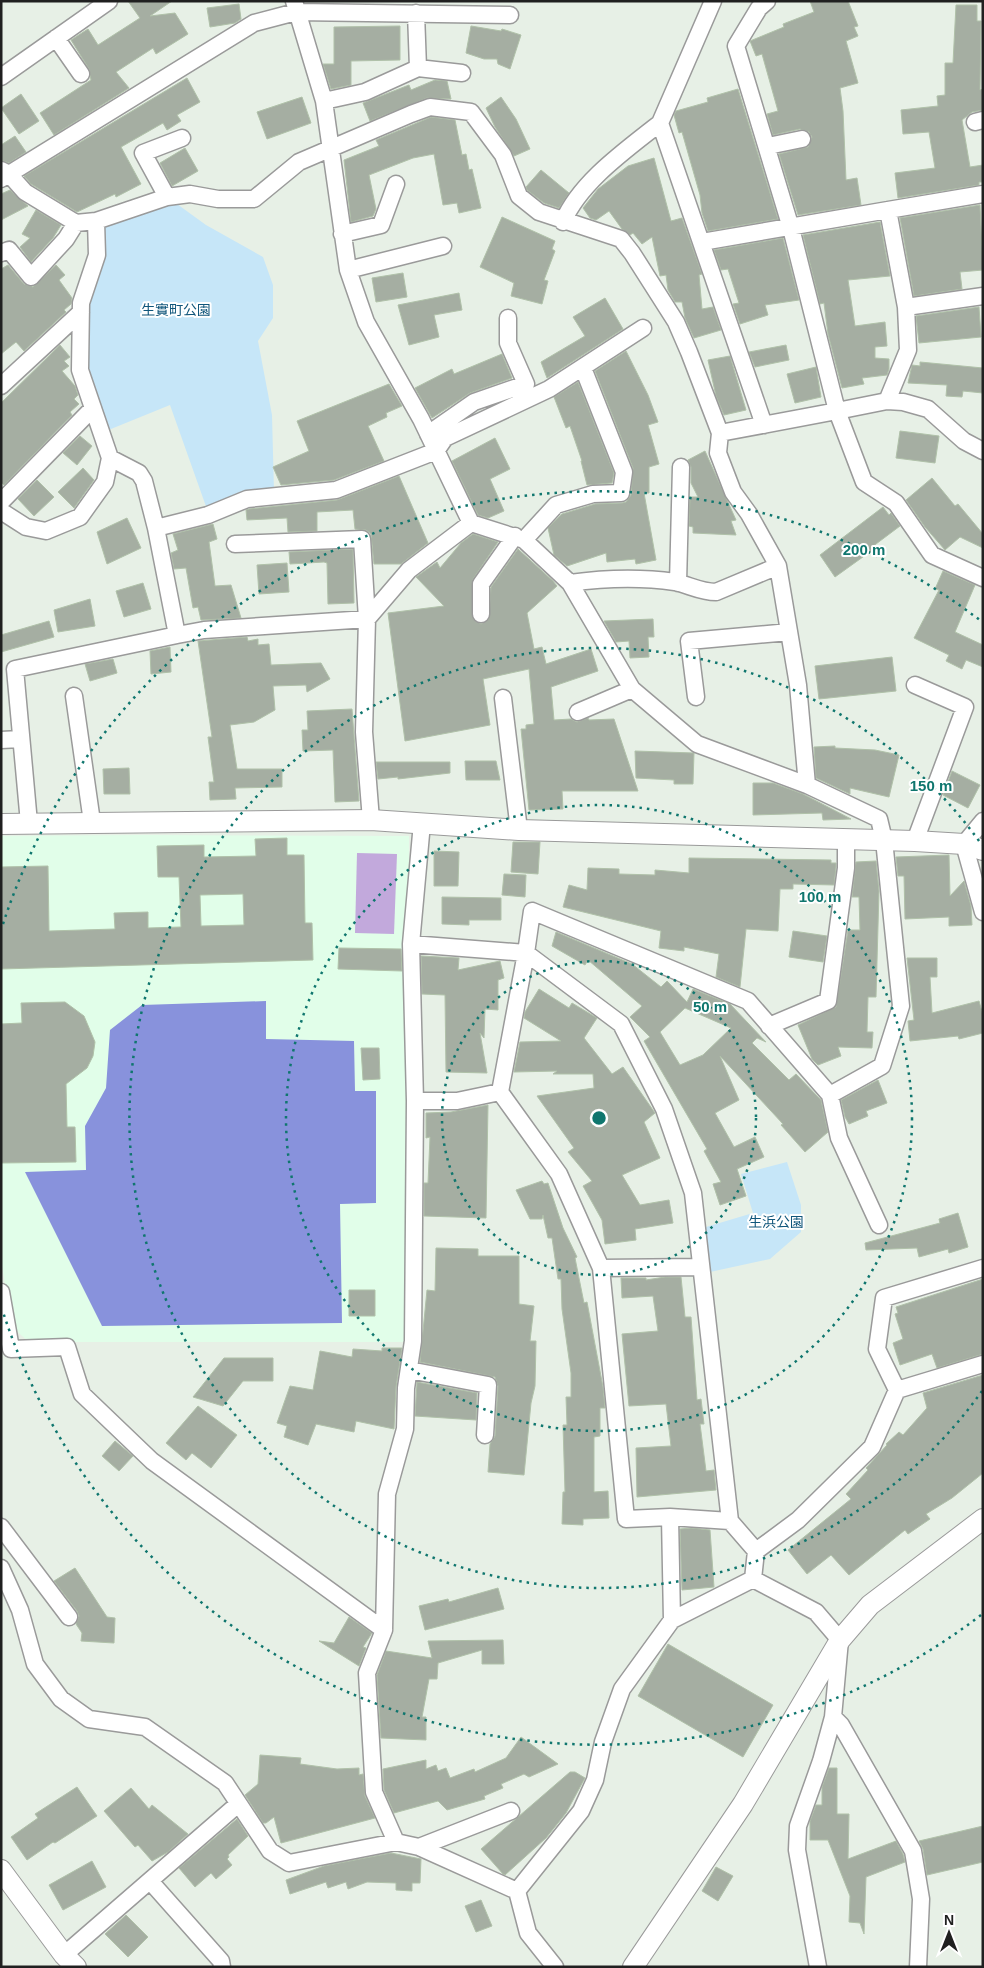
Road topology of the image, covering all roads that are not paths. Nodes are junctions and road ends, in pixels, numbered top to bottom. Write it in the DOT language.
graph roads {
  1 [pos="109,1"];
  2 [pos="713,1"];
  3 [pos="767,1"];
  4 [pos="295,6"];
  5 [pos="416,14"];
  6 [pos="510,14"];
  7 [pos="56,38"];
  8 [pos="418,68"];
  9 [pos="462,73"];
  10 [pos="81,74"];
  11 [pos="1,77"];
  12 [pos="324,101"];
  13 [pos="660,123"];
  14 [pos="182,138"];
  15 [pos="802,139"];
  16 [pos="768,146"];
  17 [pos="330,150"];
  18 [pos="4,174"];
  19 [pos="396,184"];
  20 [pos="983,194"];
  21 [pos="167,197"];
  22 [pos="888,210"];
  23 [pos="96,221"];
  24 [pos="563,222"];
  25 [pos="76,223"];
  26 [pos="791,228"];
  27 [pos="342,234"];
  28 [pos="702,242"];
  29 [pos="443,246"];
  30 [pos="1,253"];
  31 [pos="348,270"];
  32 [pos="983,296"];
  33 [pos="906,307"];
  34 [pos="80,312"];
  35 [pos="508,318"];
  36 [pos="643,328"];
  37 [pos="583,368"];
  38 [pos="1,386"];
  39 [pos="888,401"];
  40 [pos="93,408"];
  41 [pos="838,411"];
  42 [pos="764,425"];
  43 [pos="720,433"];
  44 [pos="428,434"];
  45 [pos="436,451"];
  46 [pos="983,451"];
  47 [pos="110,458"];
  48 [pos="681,467"];
  49 [pos="1,502"];
  50 [pos="1,511"];
  51 [pos="471,523"];
  52 [pos="156,528"];
  53 [pos="520,538"];
  54 [pos="235,544"];
  55 [pos="778,566"];
  56 [pos="983,578"];
  57 [pos="570,583"];
  58 [pos="678,583"];
  59 [pos="481,614"];
  60 [pos="367,619"];
  61 [pos="789,632"];
  62 [pos="177,635"];
  63 [pos="915,685"];
  64 [pos="632,689"];
  65 [pos="74,696"];
  66 [pos="696,697"];
  67 [pos="503,698"];
  68 [pos="578,712"];
  69 [pos="21,739"];
  70 [pos="1,740"];
  71 [pos="807,786"];
  72 [pos="371,820"];
  73 [pos="983,820"];
  74 [pos="92,822"];
  75 [pos="29,823"];
  76 [pos="422,823"];
  77 [pos="1,824"];
  78 [pos="519,830"];
  79 [pos="846,839"];
  80 [pos="884,840"];
  81 [pos="915,841"];
  82 [pos="964,844"];
  83 [pos="983,850"];
  84 [pos="983,912"];
  85 [pos="411,944"];
  86 [pos="526,953"];
  87 [pos="769,1026"];
  88 [pos="500,1092"];
  89 [pos="830,1096"];
  90 [pos="415,1101"];
  91 [pos="879,1225"];
  92 [pos="700,1267"];
  93 [pos="601,1268"];
  94 [pos="983,1268"];
  95 [pos="1,1292"];
  96 [pos="983,1364"];
  97 [pos="409,1370"];
  98 [pos="896,1390"];
  99 [pos="485,1435"];
  100 [pos="670,1518"];
  101 [pos="983,1519"];
  102 [pos="730,1521"];
  103 [pos="1,1527"];
  104 [pos="756,1551"];
  105 [pos="1,1568"];
  106 [pos="752,1579"];
  107 [pos="1,1591"];
  108 [pos="20,1610"];
  109 [pos="69,1617"];
  110 [pos="672,1620"];
  111 [pos="384,1630"];
  112 [pos="840,1640"];
  113 [pos="833,1717"];
  114 [pos="237,1804"];
  115 [pos="511,1811"];
  116 [pos="396,1842"];
  117 [pos="419,1847"];
  118 [pos="1,1870"];
  119 [pos="150,1881"];
  120 [pos="517,1892"];
  121 [pos="70,1961"];
  122 [pos="222,1967"];
  123 [pos="555,1967"];
  124 [pos="633,1967"];
  125 [pos="818,1967"];
  126 [pos="918,1967"];
  1 -- 7 [label="street"];
  2 -- 13 [label="street"];
  3 -- 16 [label="street"];
  4 -- 5 [label="street"];
  4 -- 12 [label="street"];
  4 -- 18 [label="street"];
  5 -- 6 [label="street"];
  5 -- 8 [label="street"];
  7 -- 10 [label="street"];
  7 -- 11 [label="street"];
  8 -- 9 [label="street"];
  8 -- 12 [label="street"];
  12 -- 17 [label="street"];
  13 -- 24 [label="street"];
  13 -- 28 [label="street"];
  14 -- 21 [label="street"];
  15 -- 16 [label="street"];
  16 -- 26 [label="street"];
  17 -- 21 [label="street"];
  17 -- 24 [label="street"];
  17 -- 27 [label="street"];
  18 -- 25 [label="street"];
  19 -- 27 [label="street"];
  20 -- 22 [label="street"];
  21 -- 23 [label="street"];
  22 -- 26 [label="street"];
  22 -- 33 [label="street"];
  23 -- 25 [label="street"];
  23 -- 34 [label="street"];
  24 -- 43 [label="street"];
  25 -- 30 [label="street"];
  26 -- 28 [label="street"];
  26 -- 41 [label="street"];
  27 -- 31 [label="street"];
  28 -- 42 [label="street"];
  29 -- 31 [label="street"];
  31 -- 44 [label="street"];
  32 -- 33 [label="street"];
  33 -- 39 [label="street"];
  34 -- 38 [label="street"];
  34 -- 40 [label="street"];
  35 -- 44 [label="street"];
  36 -- 37 [label="street"];
  37 -- 45 [label="street"];
  37 -- 53 [label="street"];
  39 -- 41 [label="street"];
  39 -- 46 [label="street"];
  40 -- 47 [label="street"];
  40 -- 49 [label="street"];
  41 -- 42 [label="street"];
  41 -- 56 [label="street"];
  42 -- 43 [label="street"];
  43 -- 55 [label="street"];
  44 -- 45 [label="street"];
  45 -- 51 [label="street"];
  45 -- 52 [label="street"];
  47 -- 50 [label="street"];
  47 -- 52 [label="street"];
  48 -- 58 [label="street"];
  51 -- 53 [label="street"];
  51 -- 60 [label="street"];
  52 -- 62 [label="street"];
  53 -- 57 [label="street"];
  53 -- 59 [label="street"];
  54 -- 60 [label="street"];
  55 -- 58 [label="street"];
  55 -- 61 [label="street"];
  57 -- 58 [label="street"];
  57 -- 64 [label="street"];
  60 -- 62 [label="street"];
  60 -- 72 [label="street"];
  61 -- 66 [label="street"];
  61 -- 71 [label="street"];
  62 -- 69 [label="street"];
  63 -- 81 [label="street"];
  64 -- 68 [label="street"];
  64 -- 71 [label="street"];
  65 -- 74 [label="street"];
  67 -- 78 [label="street"];
  69 -- 70 [label="street"];
  69 -- 75 [label="street"];
  71 -- 80 [label="street"];
  72 -- 74 [label="street"];
  72 -- 76 [label="street"];
  73 -- 82 [label="street"];
  74 -- 75 [label="street"];
  75 -- 77 [label="street"];
  76 -- 78 [label="street"];
  76 -- 85 [label="street"];
  78 -- 79 [label="street"];
  79 -- 80 [label="street"];
  79 -- 87 [label="street"];
  80 -- 81 [label="street"];
  80 -- 89 [label="street"];
  81 -- 82 [label="street"];
  82 -- 83 [label="street"];
  82 -- 84 [label="street"];
  85 -- 86 [label="street"];
  85 -- 90 [label="street"];
  86 -- 87 [label="street"];
  86 -- 88 [label="street"];
  86 -- 92 [label="street"];
  87 -- 89 [label="street"];
  88 -- 90 [label="street"];
  88 -- 93 [label="street"];
  89 -- 91 [label="street"];
  90 -- 97 [label="street"];
  92 -- 93 [label="street"];
  92 -- 102 [label="street"];
  93 -- 100 [label="street"];
  94 -- 98 [label="street"];
  95 -- 111 [label="street"];
  96 -- 98 [label="street"];
  97 -- 99 [label="street"];
  97 -- 111 [label="street"];
  98 -- 104 [label="street"];
  100 -- 102 [label="street"];
  100 -- 110 [label="street"];
  101 -- 112 [label="street"];
  102 -- 104 [label="street"];
  103 -- 109 [label="street"];
  104 -- 106 [label="street"];
  105 -- 108 [label="street"];
  106 -- 110 [label="street"];
  106 -- 112 [label="street"];
  107 -- 108 [label="street"];
  108 -- 114 [label="street"];
  110 -- 120 [label="street"];
  111 -- 116 [label="street"];
  112 -- 113 [label="street"];
  112 -- 124 [label="street"];
  113 -- 125 [label="street"];
  113 -- 126 [label="street"];
  114 -- 116 [label="street"];
  114 -- 119 [label="street"];
  115 -- 117 [label="street"];
  116 -- 117 [label="street"];
  117 -- 120 [label="street"];
  118 -- 121 [label="street"];
  119 -- 121 [label="street"];
  119 -- 122 [label="street"];
  120 -- 123 [label="street"];
}
